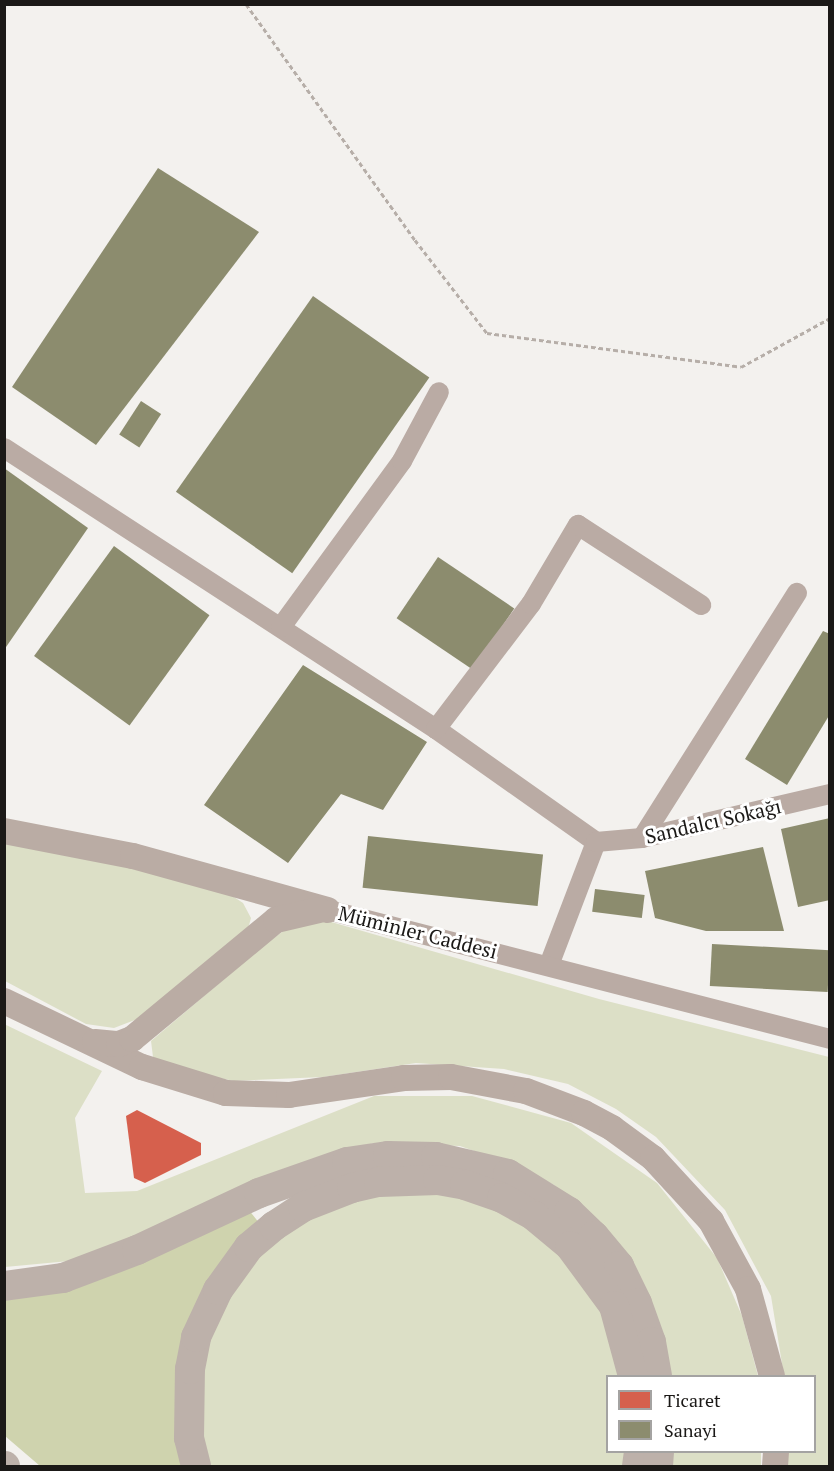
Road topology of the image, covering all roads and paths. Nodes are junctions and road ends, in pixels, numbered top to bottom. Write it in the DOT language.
graph roads {
  1 [pos="246,4"];
  2 [pos="830,318"];
  3 [pos="440,392"];
  4 [pos="4,448"];
  5 [pos="797,593"];
  6 [pos="701,605"];
  7 [pos="281,627"];
  8 [pos="436,729"];
  9 [pos="830,794"];
  10 [pos="4,831"];
  11 [pos="642,838"];
  12 [pos="596,842"];
  13 [pos="238,884"];
  14 [pos="328,910"];
  15 [pos="260,932"];
  16 [pos="549,964"];
  17 [pos="4,1001"];
  18 [pos="145,1027"];
  19 [pos="77,1038"];
  20 [pos="830,1039"];
  21 [pos="168,1077"];
  22 [pos="4,1286"];
  23 [pos="632,1375"];
  24 [pos="657,1375"];
  25 [pos="771,1375"];
  26 [pos="196,1467"];
  1 -- 2 [label="path"];
  3 -- 7 [label="street"];
  4 -- 7 [label="street"];
  5 -- 11 [label="street"];
  6 -- 8 [label="street"];
  7 -- 8 [label="street"];
  8 -- 12 [label="street"];
  9 -- 11 [label="street, Sandalcı Sokağı"];
  10 -- 13 [label="main road, Müminler Caddesi"];
  11 -- 12 [label="street, Sandalcı Sokağı"];
  12 -- 16 [label="street"];
  13 -- 14 [label="main road, Müminler Caddesi"];
  13 -- 15 [label="main road"];
  14 -- 15 [label="main road"];
  14 -- 16 [label="street, Müminler Caddesi"];
  15 -- 18 [label="main road"];
  16 -- 20 [label="street, Müminler Caddesi"];
  17 -- 19 [label="main road"];
  18 -- 19 [label="main road"];
  18 -- 21 [label="main road"];
  19 -- 21 [label="main road"];
  21 -- 25 [label="main road"];
  22 -- 24 [label="highway"];
  23 -- 26 [label="highway"];
}
